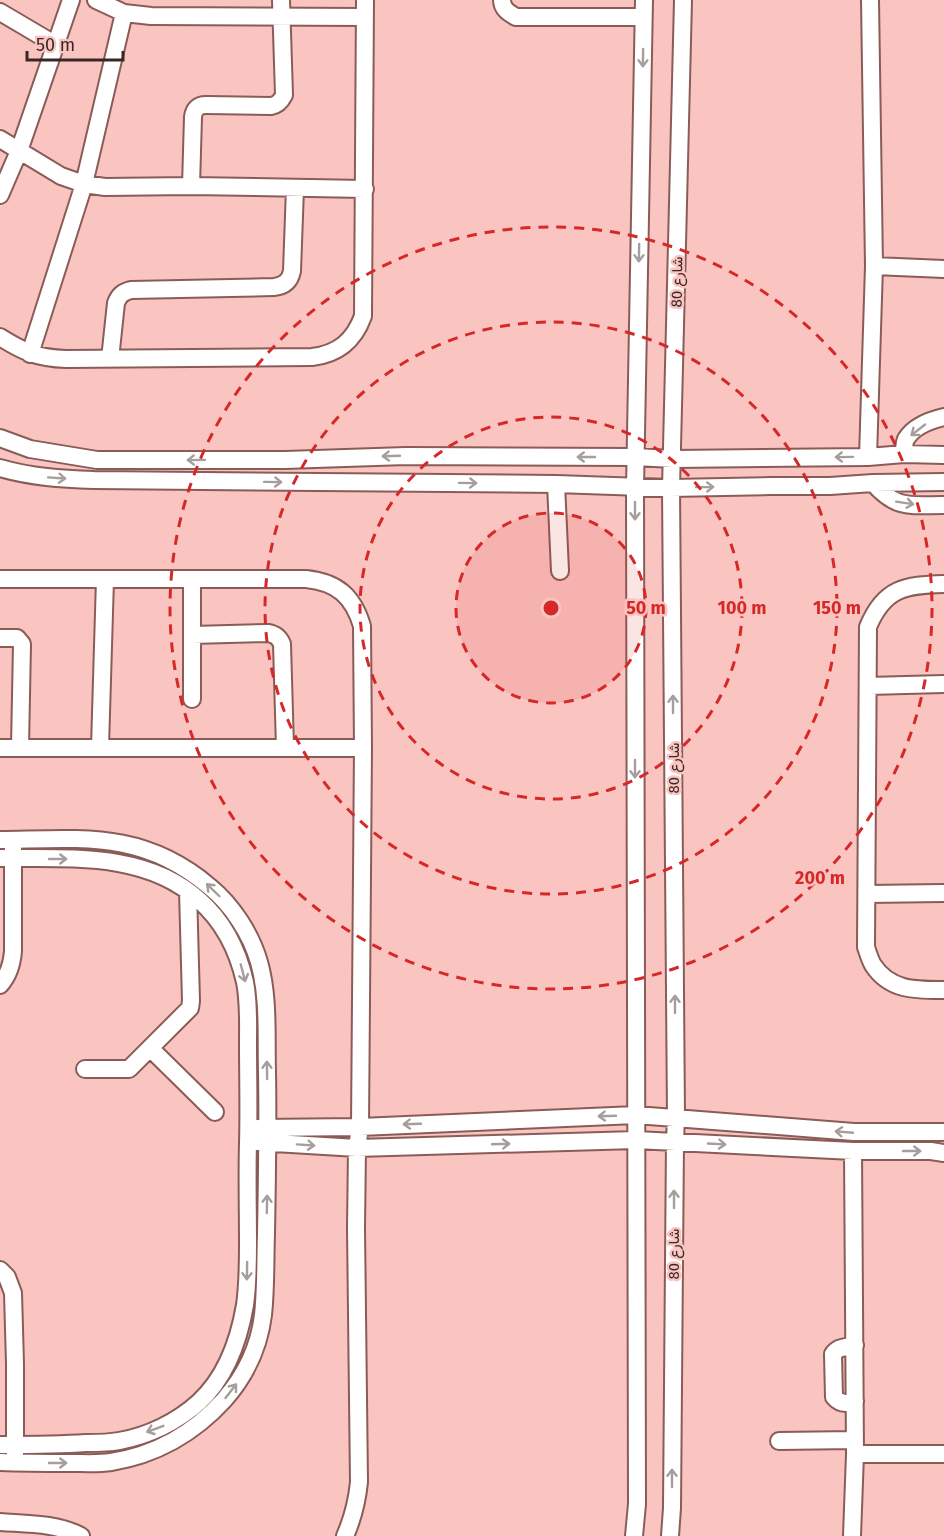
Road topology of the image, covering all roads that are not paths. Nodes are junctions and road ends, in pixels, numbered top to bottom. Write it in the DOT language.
graph roads {
  1 [pos="71,0"];
  2 [pos="96,0"];
  3 [pos="281,0"];
  4 [pos="501,0"];
  5 [pos="633,0"];
  6 [pos="644,0"];
  7 [pos="683,0"];
  8 [pos="870,0"];
  9 [pos="365,8"];
  10 [pos="0,12"];
  11 [pos="124,13"];
  12 [pos="281,17"];
  13 [pos="642,21"];
  14 [pos="56,45"];
  15 [pos="0,140"];
  16 [pos="19,151"];
  17 [pos="84,184"];
  18 [pos="192,186"];
  19 [pos="295,188"];
  20 [pos="365,189"];
  21 [pos="0,195"];
  22 [pos="874,266"];
  23 [pos="944,269"];
  24 [pos="0,337"];
  25 [pos="30,354"];
  26 [pos="110,359"];
  27 [pos="944,417"];
  28 [pos="0,438"];
  29 [pos="904,454"];
  30 [pos="944,454"];
  31 [pos="635,457"];
  32 [pos="868,457"];
  33 [pos="673,459"];
  34 [pos="0,468"];
  35 [pos="944,482"];
  36 [pos="873,483"];
  37 [pos="556,484"];
  38 [pos="635,488"];
  39 [pos="671,488"];
  40 [pos="944,505"];
  41 [pos="560,571"];
  42 [pos="0,579"];
  43 [pos="105,579"];
  44 [pos="192,579"];
  45 [pos="944,584"];
  46 [pos="192,635"];
  47 [pos="0,638"];
  48 [pos="944,684"];
  49 [pos="868,686"];
  50 [pos="192,699"];
  51 [pos="0,747"];
  52 [pos="20,747"];
  53 [pos="100,747"];
  54 [pos="285,748"];
  55 [pos="363,748"];
  56 [pos="7,840"];
  57 [pos="6,858"];
  58 [pos="188,891"];
  59 [pos="944,893"];
  60 [pos="867,894"];
  61 [pos="0,985"];
  62 [pos="944,990"];
  63 [pos="151,1049"];
  64 [pos="85,1069"];
  65 [pos="215,1112"];
  66 [pos="636,1115"];
  67 [pos="676,1118"];
  68 [pos="360,1127"];
  69 [pos="944,1132"];
  70 [pos="248,1135"];
  71 [pos="268,1136"];
  72 [pos="636,1140"];
  73 [pos="675,1141"];
  74 [pos="357,1149"];
  75 [pos="854,1151"];
  76 [pos="944,1153"];
  77 [pos="0,1270"];
  78 [pos="779,1441"];
  79 [pos="7,1445"];
  80 [pos="855,1447"];
  81 [pos="944,1454"];
  82 [pos="8,1462"];
  83 [pos="0,1522"];
  84 [pos="81,1536"];
  85 [pos="345,1536"];
  86 [pos="634,1536"];
  87 [pos="670,1536"];
  88 [pos="852,1536"];
  1 -- 14 [label="street"];
  2 -- 11 [label="street"];
  3 -- 12 [label="street"];
  4 -- 13 [label="street"];
  5 -- 13 [label="street"];
  6 -- 13 [label="street"];
  7 -- 33 [label="street, شارع 80"];
  8 -- 22 [label="street"];
  9 -- 12 [label="street"];
  9 -- 20 [label="street"];
  10 -- 14 [label="street"];
  11 -- 12 [label="street"];
  11 -- 17 [label="street"];
  12 -- 18 [label="street"];
  13 -- 31 [label="street, one-way"];
  14 -- 16 [label="street"];
  15 -- 16 [label="street"];
  16 -- 17 [label="street"];
  16 -- 21 [label="street"];
  17 -- 18 [label="street"];
  17 -- 25 [label="street"];
  18 -- 19 [label="street"];
  19 -- 20 [label="street"];
  19 -- 26 [label="street"];
  20 -- 26 [label="street"];
  22 -- 23 [label="street"];
  22 -- 32 [label="street"];
  24 -- 25 [label="street"];
  25 -- 26 [label="street"];
  27 -- 29 [label="street, one-way"];
  31 -- 28 [label="street, one-way"];
  29 -- 30 [label="street"];
  29 -- 32 [label="street"];
  31 -- 33 [label="street"];
  31 -- 38 [label="street"];
  32 -- 33 [label="street, one-way"];
  33 -- 39 [label="street, شارع 80"];
  34 -- 37 [label="street, one-way"];
  35 -- 36 [label="street"];
  39 -- 36 [label="street, one-way"];
  36 -- 40 [label="street, one-way"];
  37 -- 38 [label="street"];
  37 -- 41 [label="street"];
  38 -- 39 [label="street"];
  38 -- 66 [label="street, one-way"];
  67 -- 39 [label="street, شارع 80, one-way"];
  42 -- 43 [label="street"];
  43 -- 44 [label="street"];
  43 -- 53 [label="street"];
  44 -- 46 [label="street"];
  44 -- 55 [label="street"];
  45 -- 49 [label="street"];
  46 -- 50 [label="street"];
  46 -- 54 [label="street"];
  47 -- 52 [label="street"];
  48 -- 49 [label="street"];
  49 -- 60 [label="street"];
  51 -- 52 [label="street"];
  52 -- 53 [label="street"];
  53 -- 54 [label="street"];
  54 -- 55 [label="street"];
  55 -- 68 [label="street"];
  56 -- 57 [label="street"];
  71 -- 56 [label="street, one-way"];
  57 -- 58 [label="street, one-way"];
  57 -- 61 [label="street"];
  58 -- 63 [label="street"];
  58 -- 70 [label="street, one-way"];
  59 -- 60 [label="street"];
  60 -- 62 [label="street"];
  63 -- 64 [label="street"];
  63 -- 65 [label="street"];
  66 -- 67 [label="street"];
  66 -- 68 [label="street, one-way"];
  66 -- 72 [label="street"];
  69 -- 67 [label="street, one-way"];
  67 -- 73 [label="street, شارع 80"];
  68 -- 71 [label="street"];
  68 -- 74 [label="street"];
  70 -- 71 [label="street"];
  70 -- 79 [label="street, one-way"];
  71 -- 74 [label="street, one-way"];
  82 -- 71 [label="street, one-way"];
  72 -- 73 [label="street"];
  74 -- 72 [label="street, one-way"];
  72 -- 86 [label="street"];
  73 -- 75 [label="street, one-way"];
  87 -- 73 [label="street, شارع 80, one-way"];
  74 -- 85 [label="street"];
  75 -- 76 [label="street, one-way"];
  75 -- 80 [label="street"];
  77 -- 79 [label="street"];
  78 -- 80 [label="street"];
  79 -- 82 [label="street"];
  80 -- 81 [label="street"];
  80 -- 88 [label="street"];
  83 -- 84 [label="street"];
}
